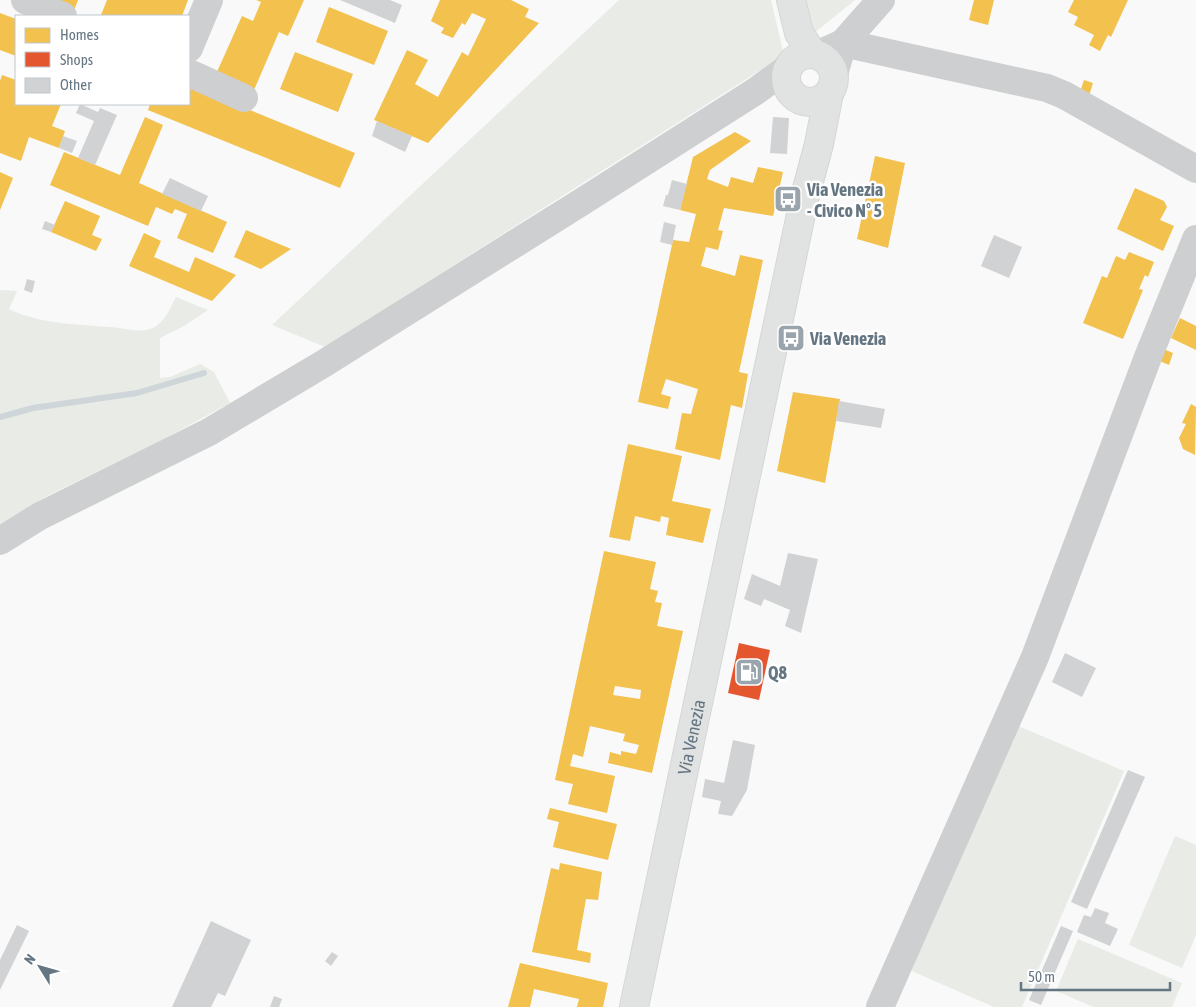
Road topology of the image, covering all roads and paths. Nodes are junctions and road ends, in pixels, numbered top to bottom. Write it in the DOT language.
graph roads {
  1 [pos="25,0"];
  2 [pos="209,0"];
  3 [pos="791,0"];
  4 [pos="881,0"];
  5 [pos="61,15"];
  6 [pos="844,43"];
  7 [pos="190,46"];
  8 [pos="806,69"];
  9 [pos="190,73"];
  10 [pos="244,98"];
  11 [pos="1196,170"];
  12 [pos="1196,239"];
  13 [pos="0,541"];
  14 [pos="634,1007"];
  15 [pos="880,1007"];
  1 -- 5 [label="street"];
  2 -- 7 [label="street"];
  3 -- 8 [label="main road"];
  4 -- 6 [label="street"];
  6 -- 8 [label="street"];
  6 -- 11 [label="street"];
  8 -- 13 [label="street"];
  8 -- 14 [label="main road, Via Venezia"];
  9 -- 10 [label="street"];
  12 -- 15 [label="street"];
}
